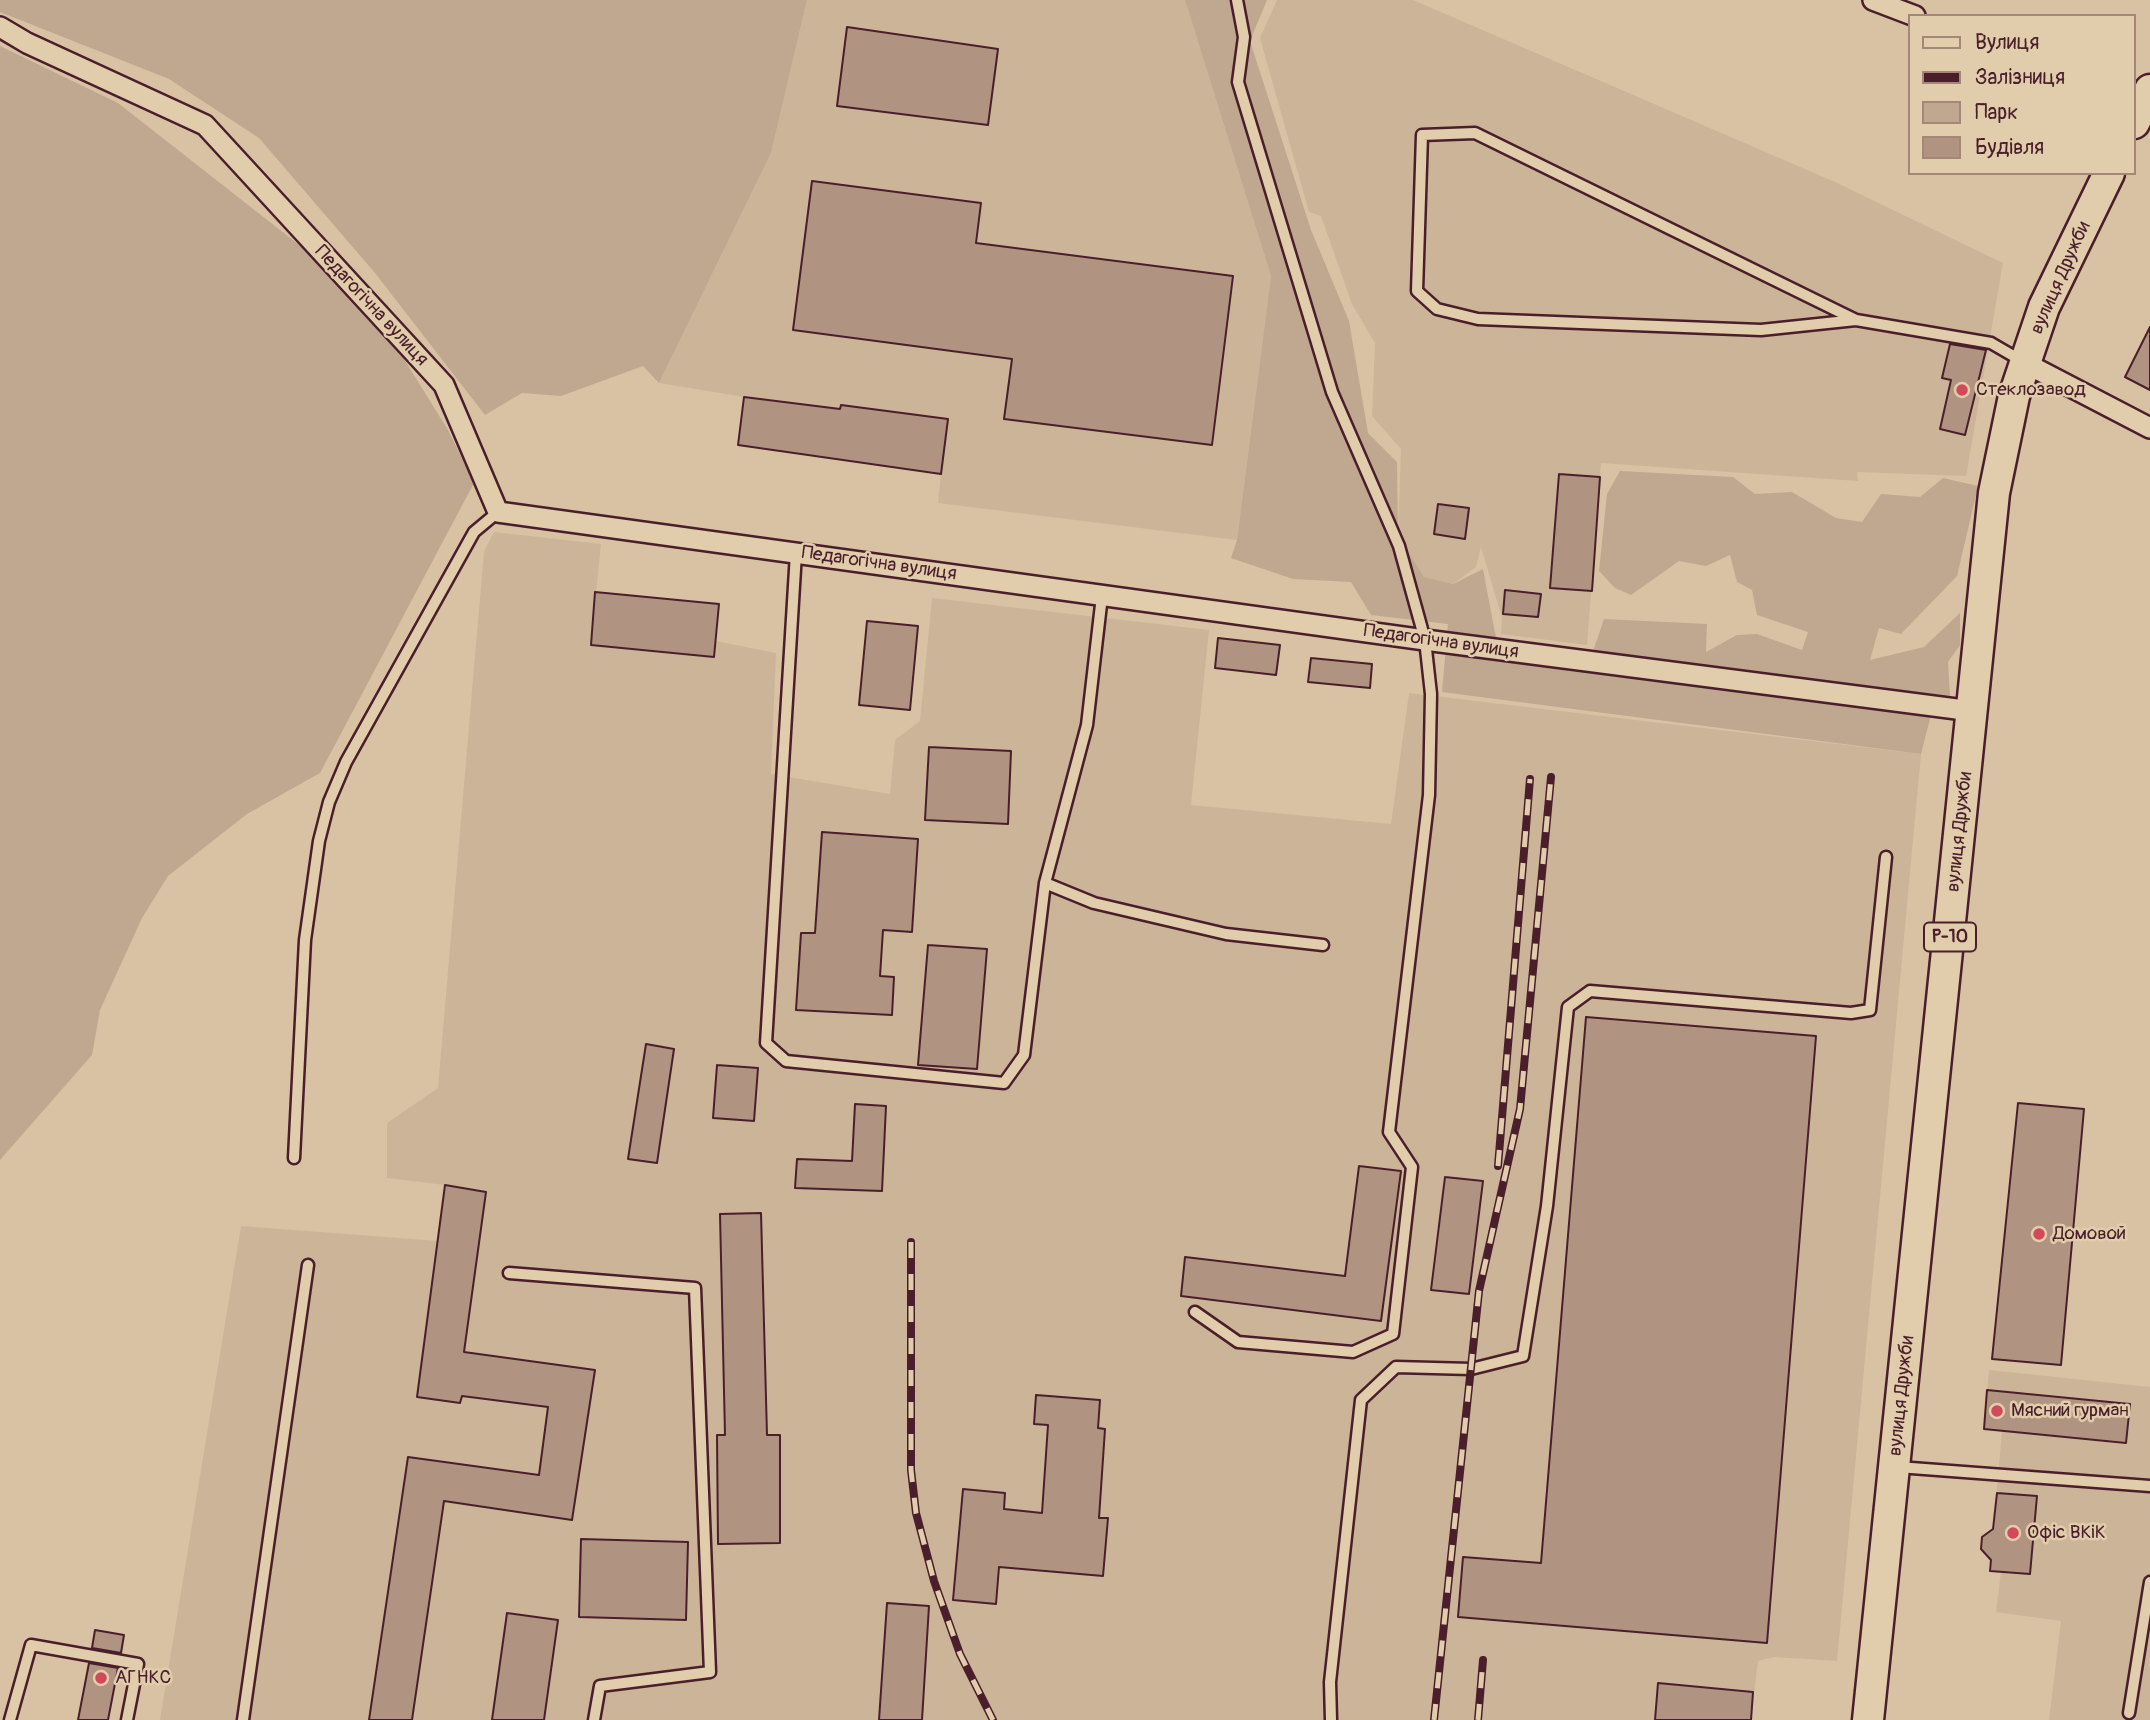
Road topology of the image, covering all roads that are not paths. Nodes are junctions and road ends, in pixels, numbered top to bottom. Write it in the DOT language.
graph roads {
  1 [pos="1237,0"];
  2 [pos="1873,0"];
  3 [pos="1910,14"];
  4 [pos="0,27"];
  5 [pos="2108,175"];
  6 [pos="1856,320"];
  7 [pos="2025,363"];
  8 [pos="2150,428"];
  9 [pos="498,512"];
  10 [pos="796,553"];
  11 [pos="1102,596"];
  12 [pos="1425,640"];
  13 [pos="1972,710"];
  14 [pos="1886,857"];
  15 [pos="1045,883"];
  16 [pos="1323,945"];
  17 [pos="294,1158"];
  18 [pos="308,1265"];
  19 [pos="509,1273"];
  20 [pos="1195,1312"];
  21 [pos="1894,1466"];
  22 [pos="2150,1486"];
  23 [pos="2150,1582"];
  24 [pos="2129,1713"];
  25 [pos="10,1720"];
  26 [pos="127,1720"];
  27 [pos="243,1720"];
  28 [pos="594,1720"];
  29 [pos="1331,1720"];
  30 [pos="1868,1720"];
  1 -- 12 [label="lane"];
  2 -- 3 [label="street"];
  4 -- 9 [label="street, Педагогічна вулиця"];
  5 -- 7 [label="main road, вулиця Дружби / Р-10"];
  6 -- 6 [label="lane"];
  6 -- 7 [label="lane"];
  7 -- 8 [label="street"];
  7 -- 13 [label="main road, вулиця Дружби / Р-10"];
  9 -- 10 [label="street, Педагогічна вулиця"];
  9 -- 17 [label="lane"];
  10 -- 11 [label="street, Педагогічна вулиця"];
  10 -- 15 [label="lane"];
  11 -- 12 [label="street, Педагогічна вулиця"];
  11 -- 15 [label="lane"];
  12 -- 13 [label="street, Педагогічна вулиця"];
  12 -- 20 [label="lane"];
  13 -- 21 [label="main road, вулиця Дружби / Р-10"];
  14 -- 29 [label="lane"];
  15 -- 16 [label="lane"];
  18 -- 27 [label="lane"];
  19 -- 28 [label="lane"];
  21 -- 22 [label="lane"];
  21 -- 30 [label="main road, вулиця Дружби / Р-10"];
  23 -- 24 [label="lane"];
  25 -- 26 [label="lane"];
}
